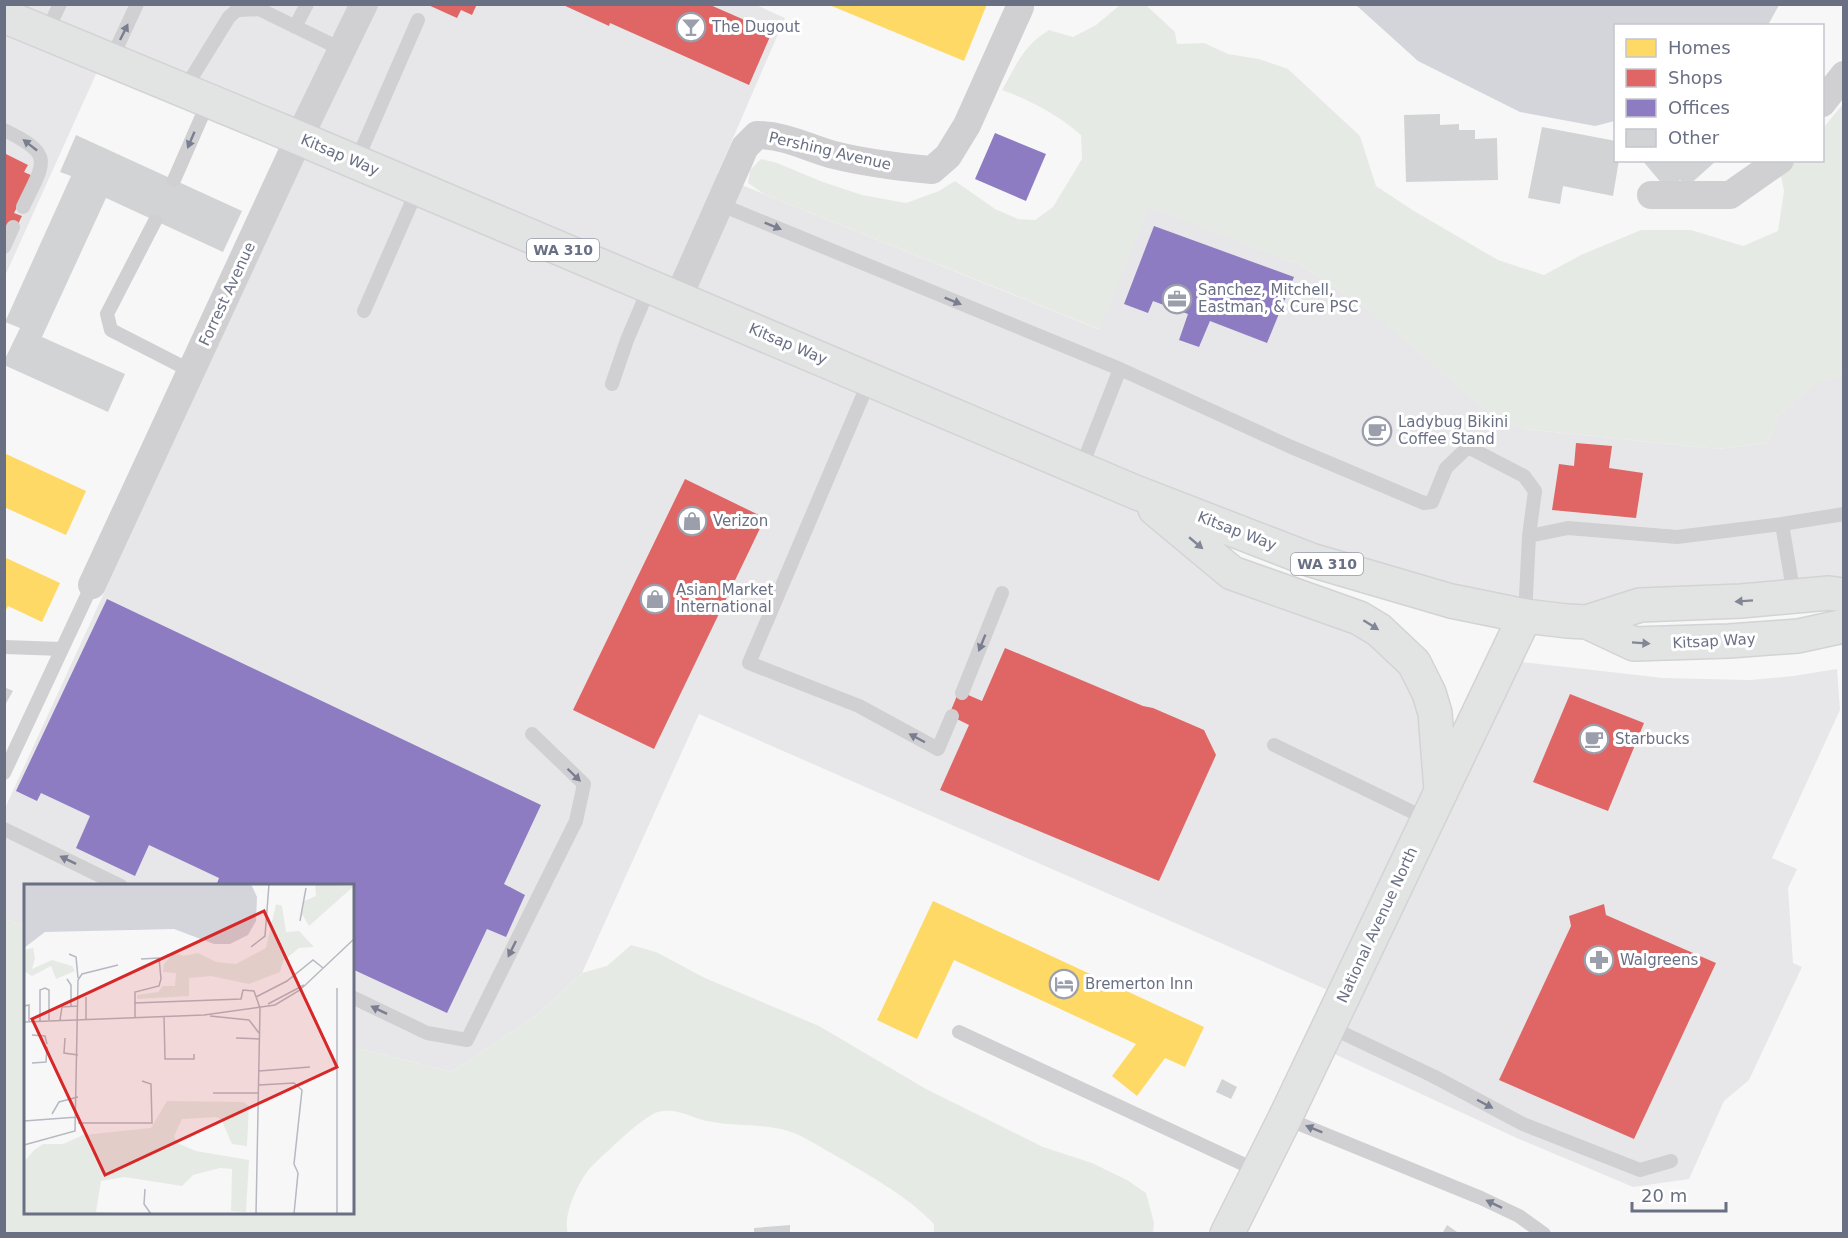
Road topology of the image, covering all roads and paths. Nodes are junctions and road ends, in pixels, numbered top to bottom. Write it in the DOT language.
graph roads {
  1 [pos="137,4"];
  2 [pos="307,4"];
  3 [pos="364,4"];
  4 [pos="1019,4"];
  5 [pos="4,16"];
  6 [pos="53,19"];
  7 [pos="418,20"];
  8 [pos="295,27"];
  9 [pos="343,50"];
  10 [pos="111,60"];
  11 [pos="1844,75"];
  12 [pos="196,95"];
  13 [pos="1824,100"];
  14 [pos="4,130"];
  15 [pos="299,138"];
  16 [pos="356,162"];
  17 [pos="1777,162"];
  18 [pos="174,180"];
  19 [pos="418,188"];
  20 [pos="1651,195"];
  21 [pos="719,204"];
  22 [pos="23,207"];
  23 [pos="155,221"];
  24 [pos="13,228"];
  25 [pos="4,247"];
  26 [pos="664,292"];
  27 [pos="364,310"];
  28 [pos="1120,369"];
  29 [pos="191,370"];
  30 [pos="870,379"];
  31 [pos="612,384"];
  32 [pos="1082,468"];
  33 [pos="1136,492"];
  34 [pos="1844,514"];
  35 [pos="1782,524"];
  36 [pos="1529,536"];
  37 [pos="92,585"];
  38 [pos="1002,593"];
  39 [pos="1844,595"];
  40 [pos="1794,597"];
  41 [pos="1525,616"];
  42 [pos="1587,622"];
  43 [pos="1844,626"];
  44 [pos="4,648"];
  45 [pos="62,649"];
  46 [pos="962,693"];
  47 [pos="952,716"];
  48 [pos="532,734"];
  49 [pos="1274,745"];
  50 [pos="4,773"];
  51 [pos="1434,804"];
  52 [pos="4,830"];
  53 [pos="119,884"];
  54 [pos="354,998"];
  55 [pos="1328,1026"];
  56 [pos="959,1032"];
  57 [pos="1285,1118"];
  58 [pos="1671,1161"];
  59 [pos="1258,1171"];
  60 [pos="1227,1233"];
  61 [pos="1544,1233"];
  10 -- 1 [label="lane, one-way"];
  2 -- 8 [label="lane"];
  3 -- 9 [label="street, Forrest Avenue"];
  4 -- 21 [label="street, Pershing Avenue"];
  5 -- 6 [label="main road, Kitsap Way / WA 310"];
  6 -- 10 [label="main road, Kitsap Way / WA 310"];
  7 -- 16 [label="lane"];
  8 -- 9 [label="lane"];
  8 -- 12 [label="lane"];
  9 -- 15 [label="street, Forrest Avenue"];
  10 -- 12 [label="main road, Kitsap Way / WA 310"];
  11 -- 13 [label="street"];
  12 -- 15 [label="main road, Kitsap Way / WA 310"];
  12 -- 18 [label="lane, one-way"];
  22 -- 14 [label="lane, one-way"];
  15 -- 16 [label="main road, Kitsap Way / WA 310"];
  15 -- 29 [label="street, Forrest Avenue"];
  16 -- 19 [label="main road, Kitsap Way / WA 310"];
  17 -- 20 [label="street"];
  19 -- 26 [label="main road, Kitsap Way / WA 310"];
  19 -- 27 [label="lane"];
  21 -- 26 [label="street, Pershing Avenue"];
  21 -- 28 [label="lane, one-way"];
  23 -- 29 [label="lane"];
  24 -- 25 [label="lane"];
  26 -- 30 [label="main road, Kitsap Way / WA 310"];
  26 -- 31 [label="lane"];
  28 -- 32 [label="lane"];
  28 -- 36 [label="lane"];
  29 -- 37 [label="street, Forrest Avenue"];
  30 -- 32 [label="main road, Kitsap Way / WA 310"];
  47 -- 30 [label="lane, one-way"];
  32 -- 33 [label="main road, Kitsap Way / WA 310"];
  33 -- 41 [label="main road, Kitsap Way / WA 310"];
  33 -- 51 [label="main road, one-way"];
  34 -- 35 [label="lane"];
  35 -- 36 [label="lane"];
  35 -- 40 [label="lane"];
  36 -- 41 [label="lane"];
  37 -- 45 [label="lane"];
  38 -- 46 [label="lane, one-way"];
  39 -- 40 [label="main road, Kitsap Way / WA 310"];
  40 -- 42 [label="main road, Kitsap Way / WA 310, one-way"];
  41 -- 42 [label="main road, Kitsap Way / WA 310"];
  41 -- 51 [label="main road, National Avenue North"];
  42 -- 43 [label="main road, Kitsap Way / WA 310, one-way"];
  44 -- 45 [label="lane"];
  45 -- 50 [label="lane"];
  48 -- 54 [label="lane, one-way"];
  49 -- 51 [label="lane"];
  51 -- 55 [label="main road, National Avenue North"];
  53 -- 52 [label="lane, one-way"];
  55 -- 57 [label="main road, National Avenue North"];
  55 -- 58 [label="lane, one-way"];
  56 -- 59 [label="lane"];
  57 -- 59 [label="main road, National Avenue North"];
  61 -- 57 [label="lane, one-way"];
  59 -- 60 [label="main road, National Avenue North"];
}
